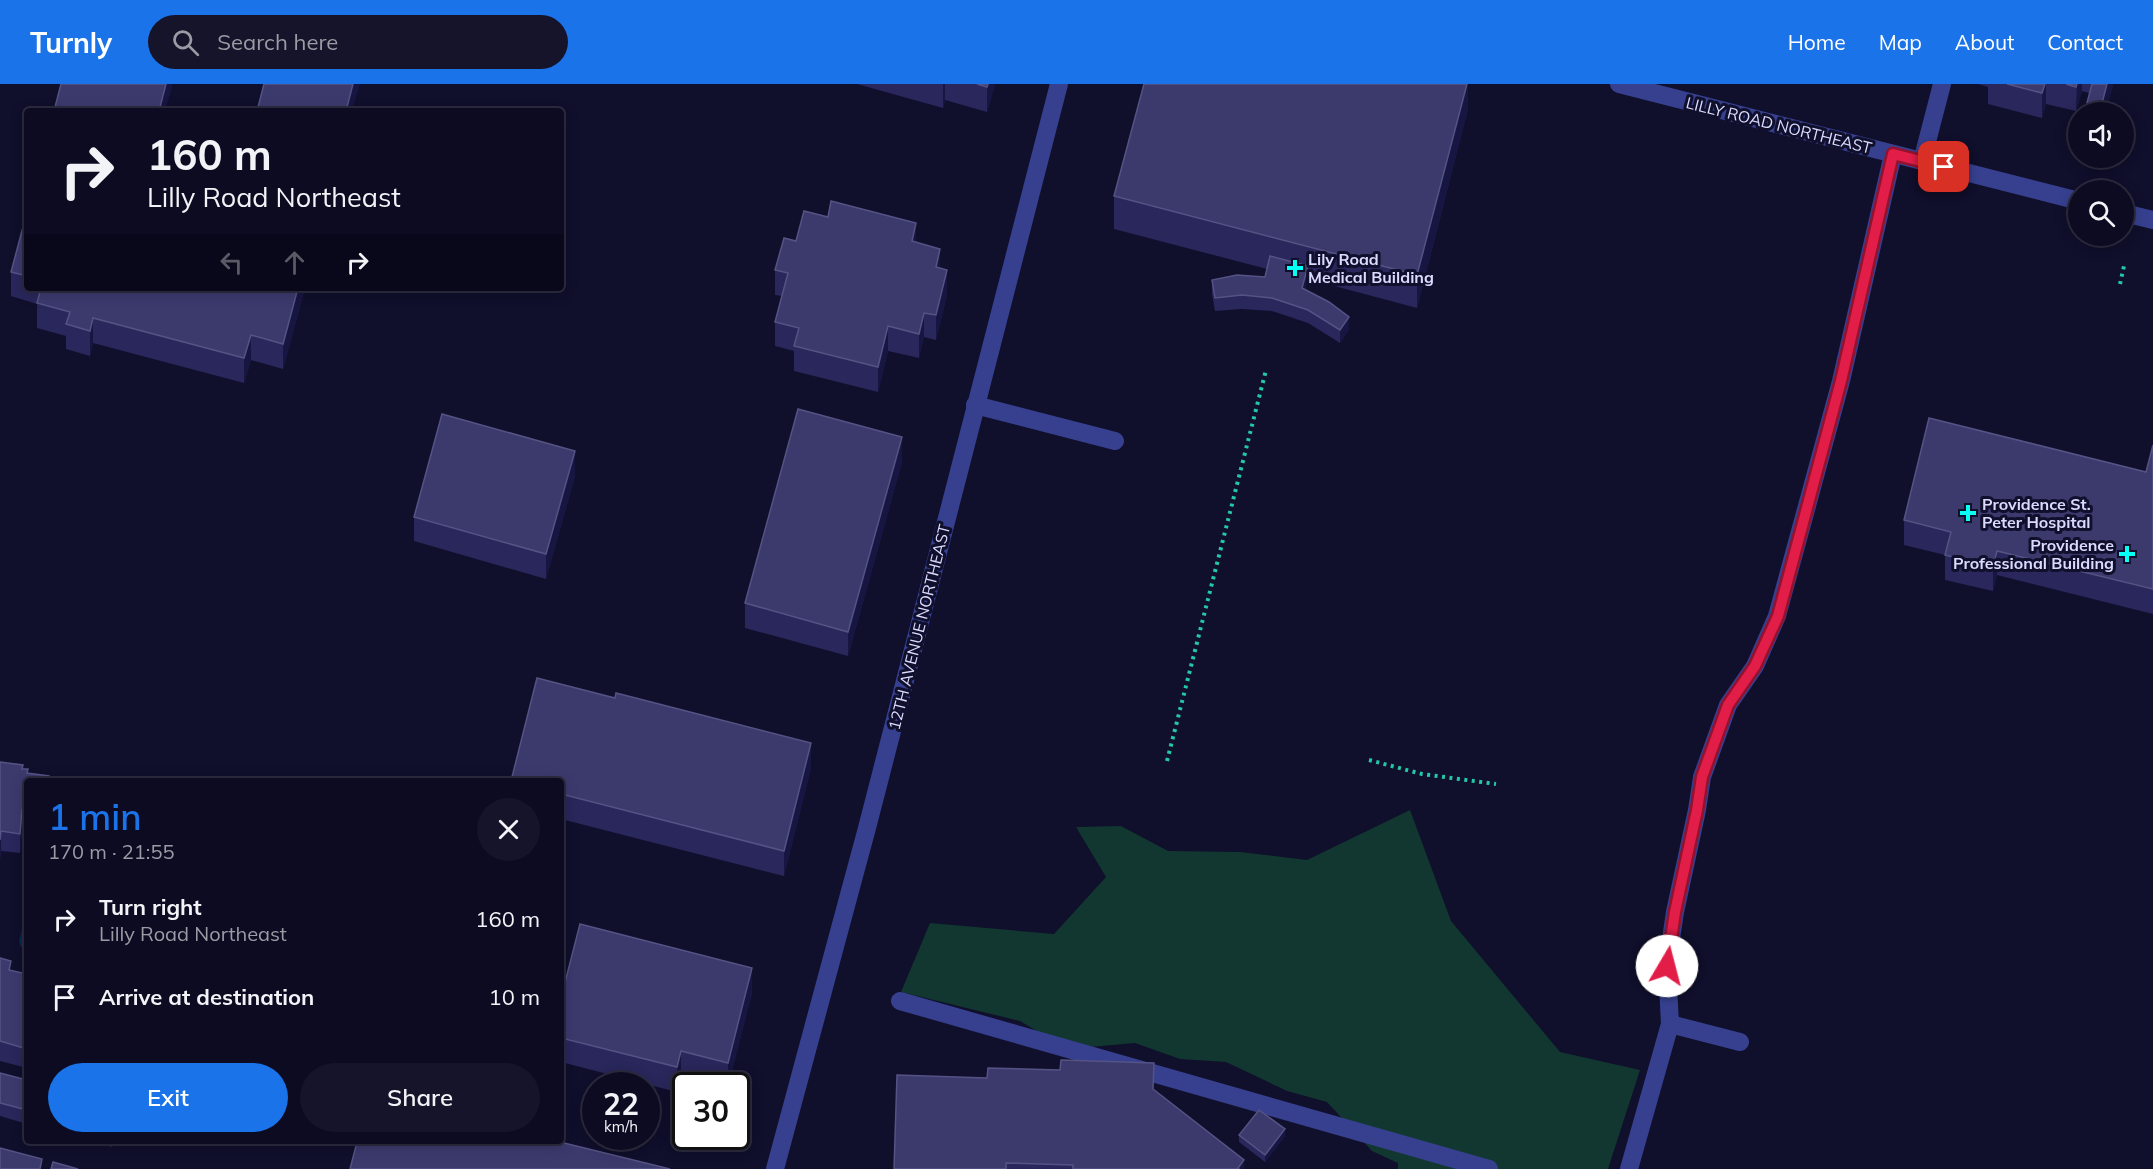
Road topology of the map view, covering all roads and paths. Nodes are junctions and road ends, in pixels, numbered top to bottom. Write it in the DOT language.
graph roads {
  1 [pos="1059,84"];
  2 [pos="1619,84"];
  3 [pos="1942,84"];
  4 [pos="1893,154"];
  5 [pos="1922,161"];
  6 [pos="2068,198"];
  7 [pos="2134,215"];
  8 [pos="2153,220"];
  9 [pos="2124,266"];
  10 [pos="2120,284"];
  11 [pos="1266,370"];
  12 [pos="975,405"];
  13 [pos="1115,441"];
  14 [pos="1369,760"];
  15 [pos="1167,761"];
  16 [pos="1496,784"];
  17 [pos="900,1001"];
  18 [pos="1670,1024"];
  19 [pos="1740,1042"];
  20 [pos="775,1169"];
  21 [pos="1489,1169"];
  22 [pos="1629,1169"];
  1 -- 12 [label="street, 12TH AVENUE NORTHEAST"];
  2 -- 4 [label="street, LILLY ROAD NORTHEAST"];
  3 -- 5 [label="street"];
  4 -- 5 [label="street, LILLY ROAD NORTHEAST"];
  4 -- 18 [label="street"];
  5 -- 6 [label="street, LILLY ROAD NORTHEAST"];
  7 -- 8 [label="street"];
  9 -- 10 [label="path"];
  11 -- 15 [label="path"];
  12 -- 13 [label="street"];
  12 -- 20 [label="street, 12TH AVENUE NORTHEAST"];
  14 -- 16 [label="path"];
  17 -- 21 [label="street"];
  18 -- 19 [label="street"];
  18 -- 22 [label="street"];
}
